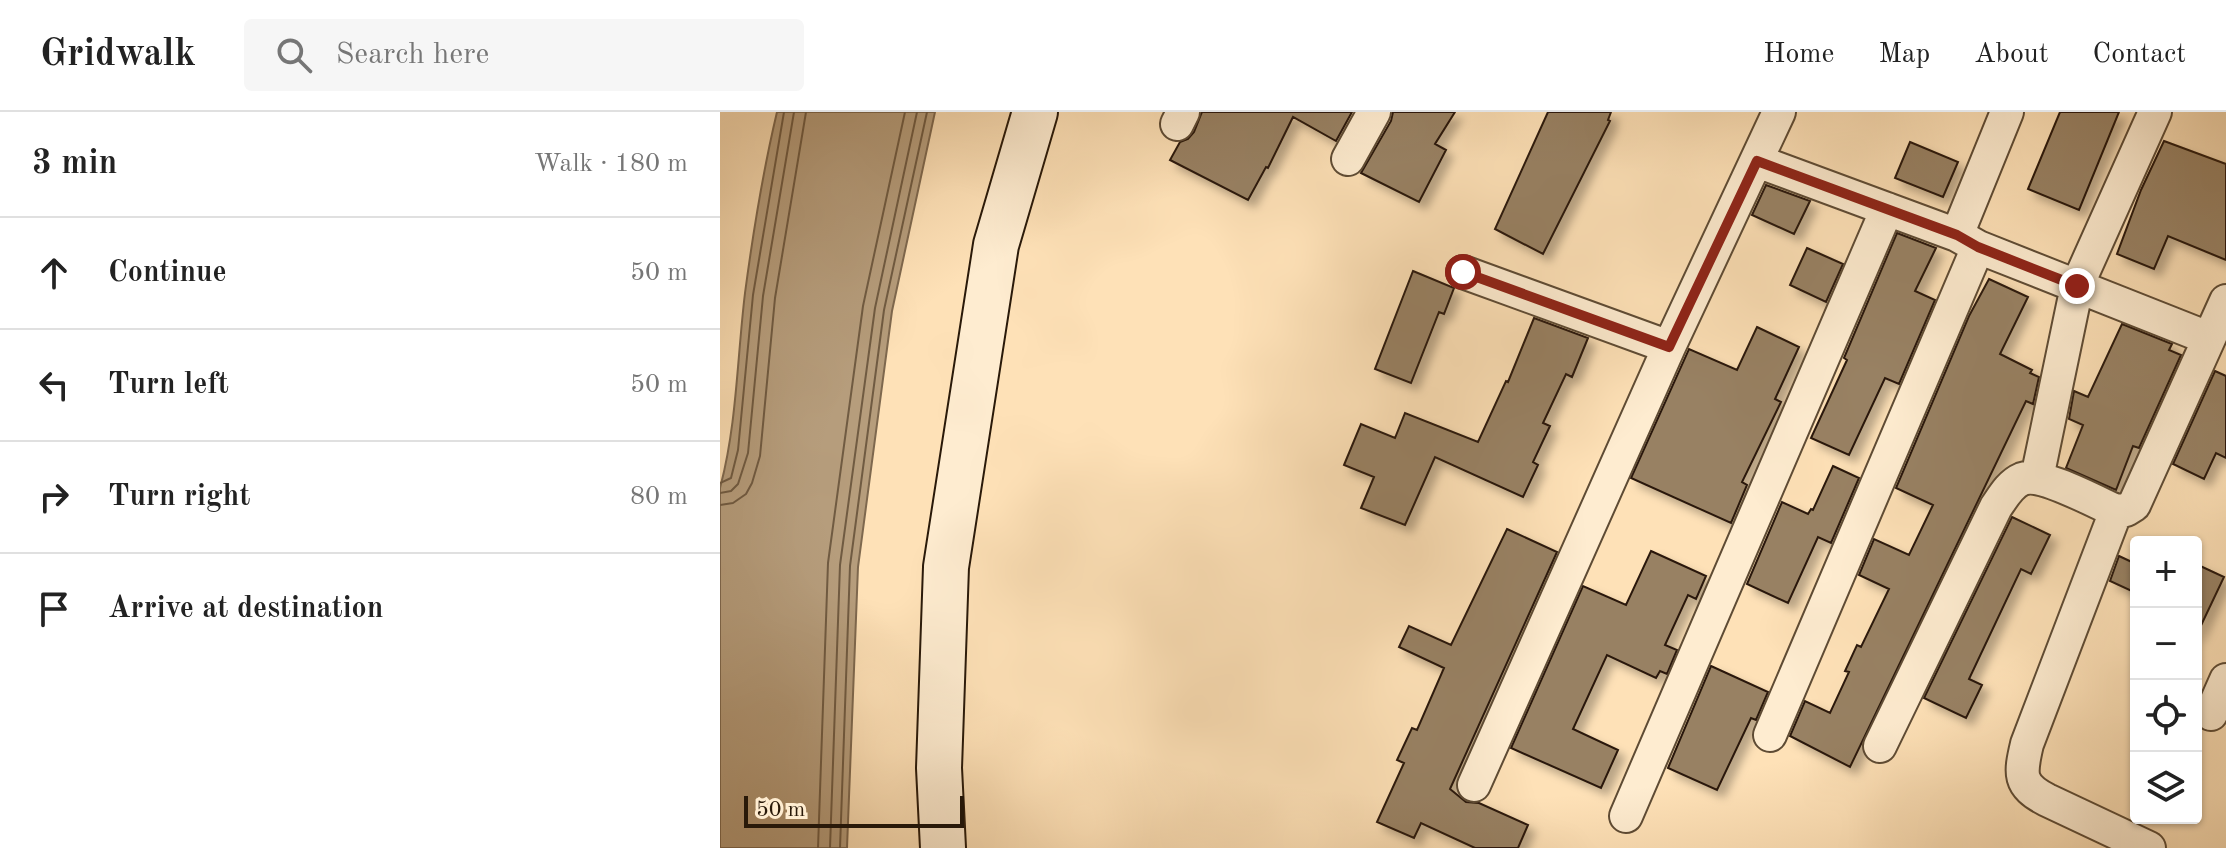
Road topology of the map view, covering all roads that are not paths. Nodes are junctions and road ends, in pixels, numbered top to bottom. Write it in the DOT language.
graph roads {
  1 [pos="1035,112"];
  2 [pos="1374,112"];
  3 [pos="1779,112"];
  4 [pos="2007,112"];
  5 [pos="2155,112"];
  6 [pos="1348,159"];
  7 [pos="1757,161"];
  8 [pos="1887,209"];
  9 [pos="1968,241"];
  10 [pos="1463,272"];
  11 [pos="2077,286"];
  12 [pos="2226,301"];
  13 [pos="2208,338"];
  14 [pos="1669,347"];
  15 [pos="2037,478"];
  16 [pos="2116,511"];
  17 [pos="2226,680"];
  18 [pos="2211,714"];
  19 [pos="1770,735"];
  20 [pos="1880,746"];
  21 [pos="1474,785"];
  22 [pos="1626,816"];
  23 [pos="943,848"];
  24 [pos="2149,848"];
  1 -- 23 [label="street"];
  2 -- 6 [label="street"];
  3 -- 7 [label="street"];
  4 -- 9 [label="street"];
  5 -- 11 [label="street"];
  7 -- 8 [label="street"];
  7 -- 14 [label="street"];
  8 -- 9 [label="street"];
  8 -- 22 [label="street"];
  9 -- 11 [label="street"];
  9 -- 19 [label="street"];
  10 -- 14 [label="street"];
  11 -- 13 [label="street"];
  11 -- 15 [label="street"];
  12 -- 13 [label="street"];
  13 -- 16 [label="street"];
  14 -- 21 [label="street"];
  15 -- 16 [label="street"];
  15 -- 20 [label="street"];
  16 -- 24 [label="street"];
  17 -- 18 [label="street"];
}
